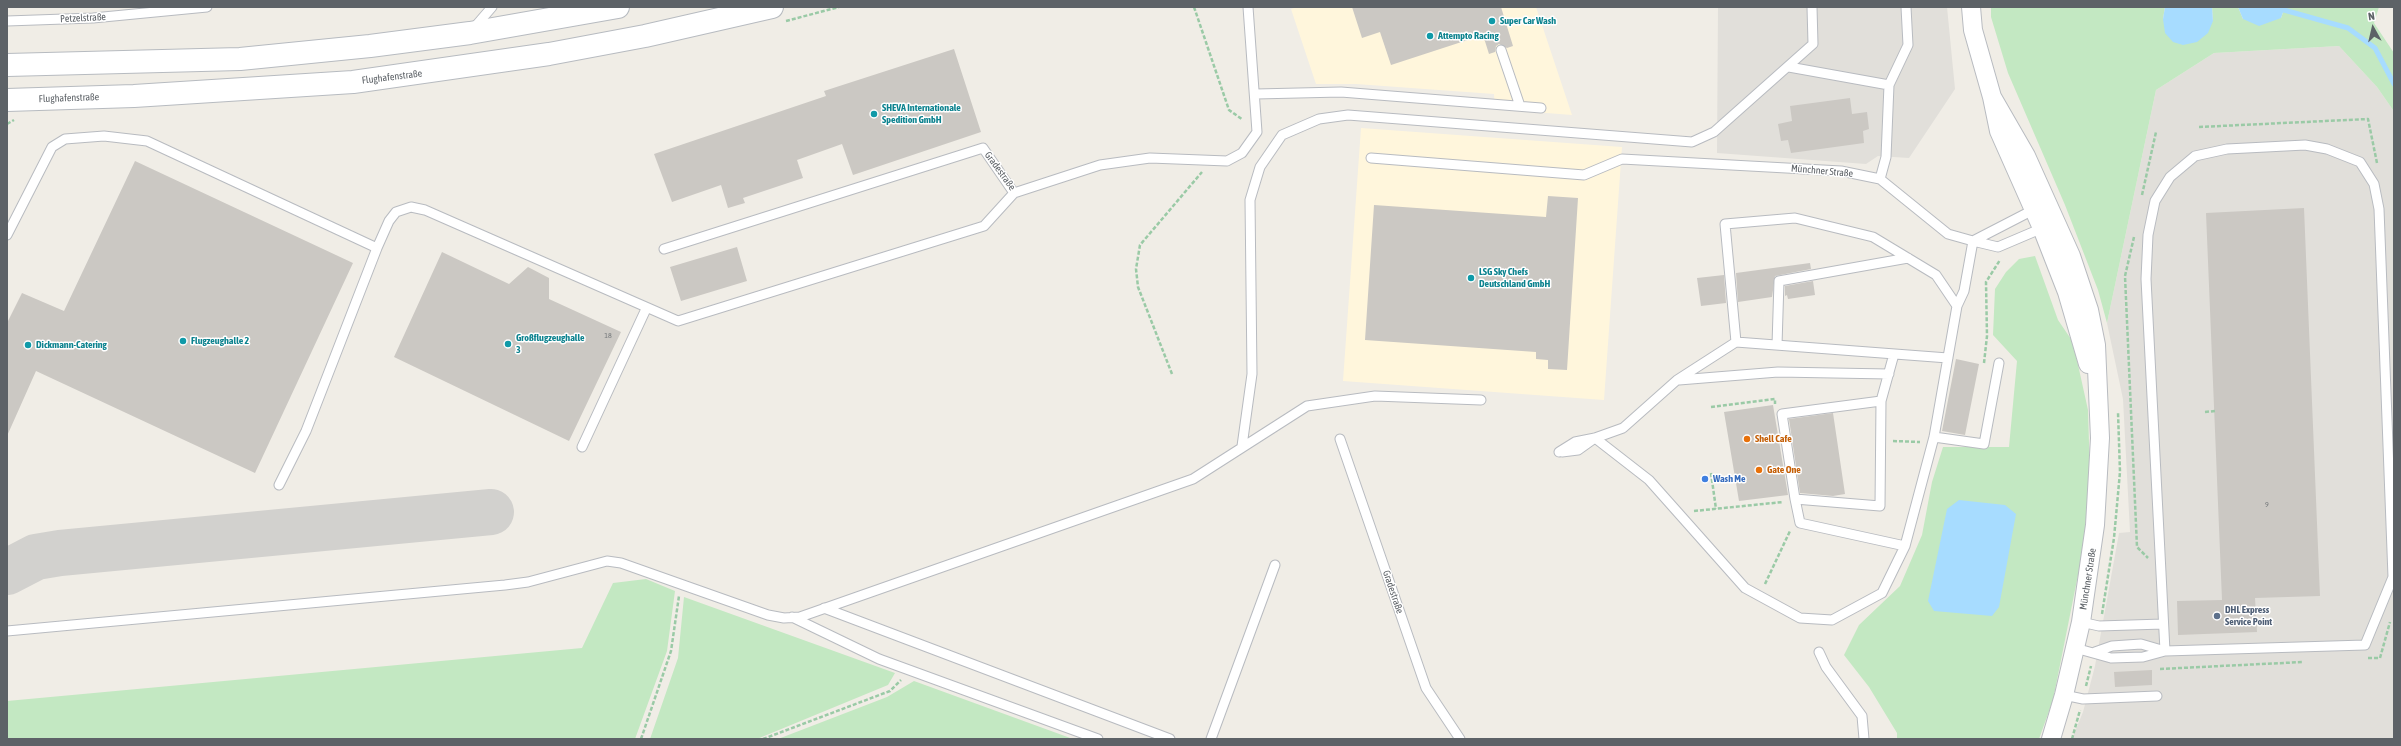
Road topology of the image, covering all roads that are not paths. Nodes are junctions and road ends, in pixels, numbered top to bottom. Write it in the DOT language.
graph roads {
  1 [pos="207,7"];
  2 [pos="501,7"];
  3 [pos="618,7"];
  4 [pos="772,7"];
  5 [pos="1248,7"];
  6 [pos="1812,7"];
  7 [pos="1906,7"];
  8 [pos="1971,7"];
  9 [pos="491,8"];
  10 [pos="7,21"];
  11 [pos="470,32"];
  12 [pos="1501,50"];
  13 [pos="7,65"];
  14 [pos="1788,67"];
  15 [pos="1889,85"];
  16 [pos="1256,94"];
  17 [pos="7,100"];
  18 [pos="1520,106"];
  19 [pos="1541,108"];
  20 [pos="1371,158"];
  21 [pos="1880,179"];
  22 [pos="1014,193"];
  23 [pos="2040,206"];
  24 [pos="2049,225"];
  25 [pos="7,235"];
  26 [pos="1972,241"];
  27 [pos="377,248"];
  28 [pos="664,249"];
  29 [pos="1908,258"];
  30 [pos="1957,306"];
  31 [pos="646,309"];
  32 [pos="1736,342"];
  33 [pos="1777,345"];
  34 [pos="1894,354"];
  35 [pos="1948,358"];
  36 [pos="1999,363"];
  37 [pos="1889,374"];
  38 [pos="1677,380"];
  39 [pos="1481,400"];
  40 [pos="1881,401"];
  41 [pos="1340,439"];
  42 [pos="1933,440"];
  43 [pos="1242,446"];
  44 [pos="582,447"];
  45 [pos="279,485"];
  46 [pos="1795,500"];
  47 [pos="1905,546"];
  48 [pos="1275,565"];
  49 [pos="824,608"];
  50 [pos="792,617"];
  51 [pos="2081,622"];
  52 [pos="2164,624"];
  53 [pos="7,631"];
  54 [pos="2075,648"];
  55 [pos="2165,651"];
  56 [pos="1819,652"];
  57 [pos="2095,652"];
  58 [pos="2064,695"];
  59 [pos="2156,696"];
  60 [pos="1098,739"];
  61 [pos="1170,739"];
  62 [pos="1211,739"];
  63 [pos="1460,739"];
  64 [pos="1864,739"];
  65 [pos="2051,739"];
  1 -- 10 [label="lane, Petzelstraße"];
  2 -- 9 [label="lane"];
  3 -- 11 [label="main road"];
  4 -- 17 [label="main road, Flughafenstraße"];
  5 -- 16 [label="lane"];
  6 -- 14 [label="lane"];
  7 -- 15 [label="lane"];
  8 -- 23 [label="street, Münchner Straße"];
  9 -- 11 [label="lane"];
  11 -- 13 [label="main road"];
  12 -- 18 [label="lane"];
  14 -- 15 [label="lane"];
  14 -- 43 [label="lane"];
  15 -- 21 [label="lane"];
  16 -- 18 [label="lane"];
  16 -- 22 [label="lane, Gradestraße"];
  18 -- 19 [label="lane"];
  20 -- 21 [label="lane, Münchner Straße"];
  21 -- 26 [label="lane, Münchner Straße"];
  22 -- 28 [label="lane, Gradestraße"];
  22 -- 31 [label="lane"];
  23 -- 24 [label="street, Münchner Straße"];
  23 -- 26 [label="lane"];
  24 -- 26 [label="lane, Münchner Straße"];
  24 -- 51 [label="street, Münchner Straße"];
  25 -- 27 [label="lane"];
  26 -- 30 [label="lane"];
  27 -- 31 [label="lane"];
  27 -- 45 [label="lane"];
  29 -- 30 [label="lane"];
  29 -- 32 [label="lane"];
  29 -- 33 [label="lane"];
  30 -- 35 [label="lane"];
  31 -- 44 [label="lane"];
  32 -- 33 [label="lane"];
  32 -- 38 [label="lane"];
  33 -- 34 [label="lane"];
  34 -- 35 [label="lane"];
  34 -- 37 [label="lane"];
  35 -- 42 [label="lane"];
  36 -- 42 [label="lane"];
  37 -- 38 [label="lane"];
  37 -- 40 [label="lane"];
  38 -- 47 [label="lane"];
  39 -- 43 [label="lane"];
  40 -- 46 [label="lane"];
  40 -- 46 [label="lane"];
  41 -- 63 [label="lane, Gradestraße"];
  42 -- 47 [label="lane"];
  43 -- 49 [label="lane"];
  46 -- 47 [label="lane"];
  48 -- 62 [label="lane"];
  49 -- 50 [label="lane"];
  49 -- 61 [label="lane"];
  50 -- 53 [label="lane"];
  50 -- 60 [label="lane"];
  51 -- 52 [label="lane"];
  51 -- 54 [label="street, Münchner Straße"];
  52 -- 55 [label="lane"];
  52 -- 55 [label="lane"];
  54 -- 57 [label="lane"];
  54 -- 58 [label="street, Münchner Straße"];
  55 -- 57 [label="lane"];
  55 -- 57 [label="lane"];
  56 -- 64 [label="lane"];
  58 -- 59 [label="lane"];
  58 -- 65 [label="street, Münchner Straße"];
}
